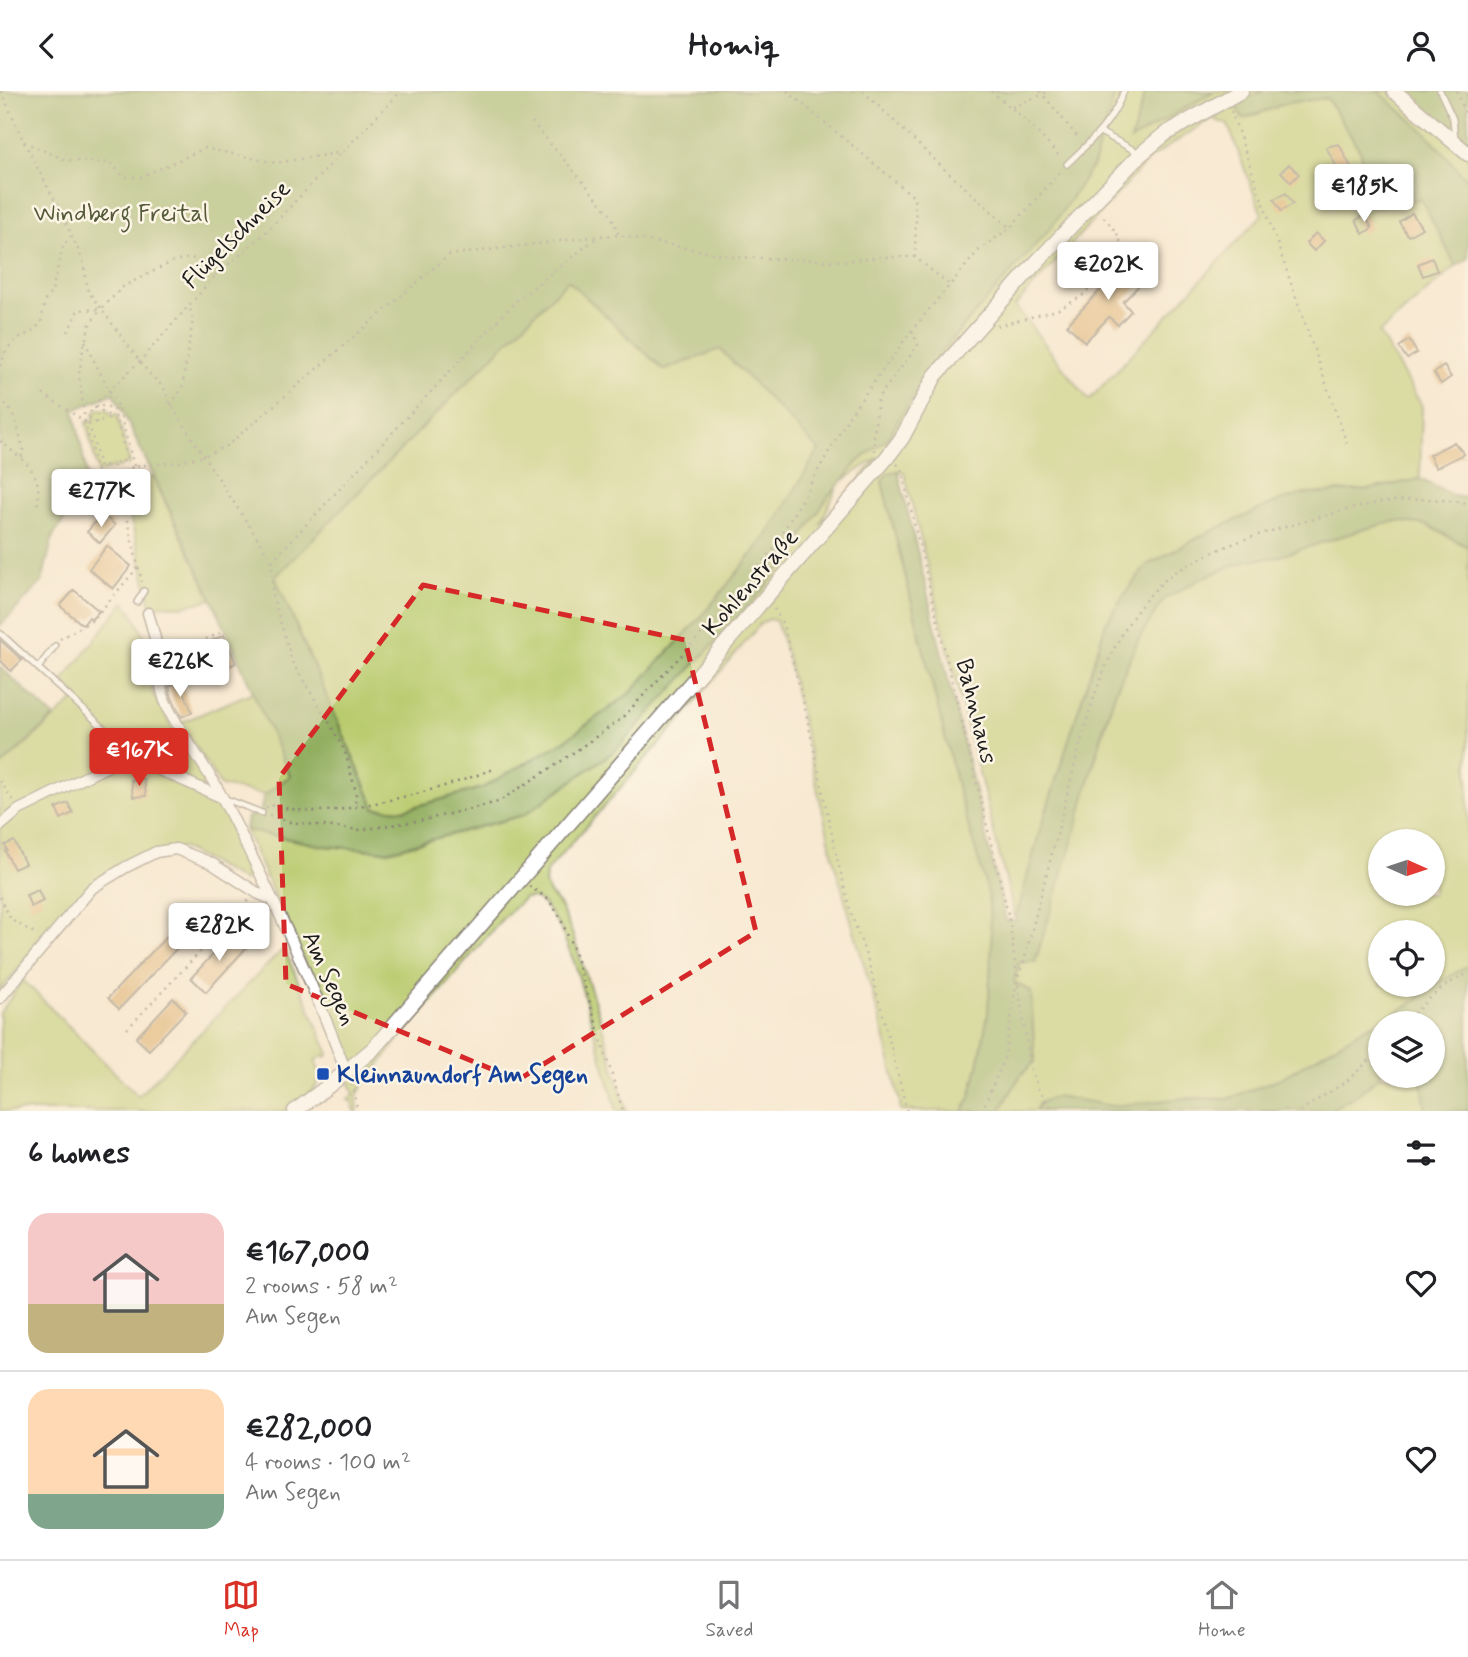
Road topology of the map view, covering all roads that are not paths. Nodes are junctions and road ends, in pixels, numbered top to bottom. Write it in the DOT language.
graph roads {
  1 [pos="1124,91"];
  2 [pos="1241,91"];
  3 [pos="1394,91"];
  4 [pos="1440,91"];
  5 [pos="1100,132"];
  6 [pos="1456,142"];
  7 [pos="1141,153"];
  8 [pos="1468,154"];
  9 [pos="1067,164"];
  10 [pos="144,591"];
  11 [pos="136,602"];
  12 [pos="148,613"];
  13 [pos="1,634"];
  14 [pos="55,646"];
  15 [pos="38,668"];
  16 [pos="132,754"];
  17 [pos="223,798"];
  18 [pos="262,813"];
  19 [pos="0,826"];
  20 [pos="273,900"];
  21 [pos="0,998"];
  22 [pos="346,1072"];
  23 [pos="295,1111"];
  1 -- 5 [label="lane"];
  2 -- 7 [label="street, Kohlenstraße"];
  3 -- 6 [label="street"];
  4 -- 6 [label="lane"];
  5 -- 7 [label="lane"];
  5 -- 9 [label="lane"];
  6 -- 8 [label="street"];
  7 -- 22 [label="street, Kohlenstraße"];
  10 -- 11 [label="lane"];
  12 -- 17 [label="street, Am Segen"];
  13 -- 15 [label="lane"];
  14 -- 15 [label="lane"];
  15 -- 16 [label="lane"];
  16 -- 17 [label="street"];
  16 -- 19 [label="street"];
  17 -- 18 [label="lane"];
  17 -- 20 [label="street, Am Segen"];
  20 -- 21 [label="street"];
  20 -- 22 [label="street, Am Segen"];
  22 -- 23 [label="street, Kohlenstraße"];
}
